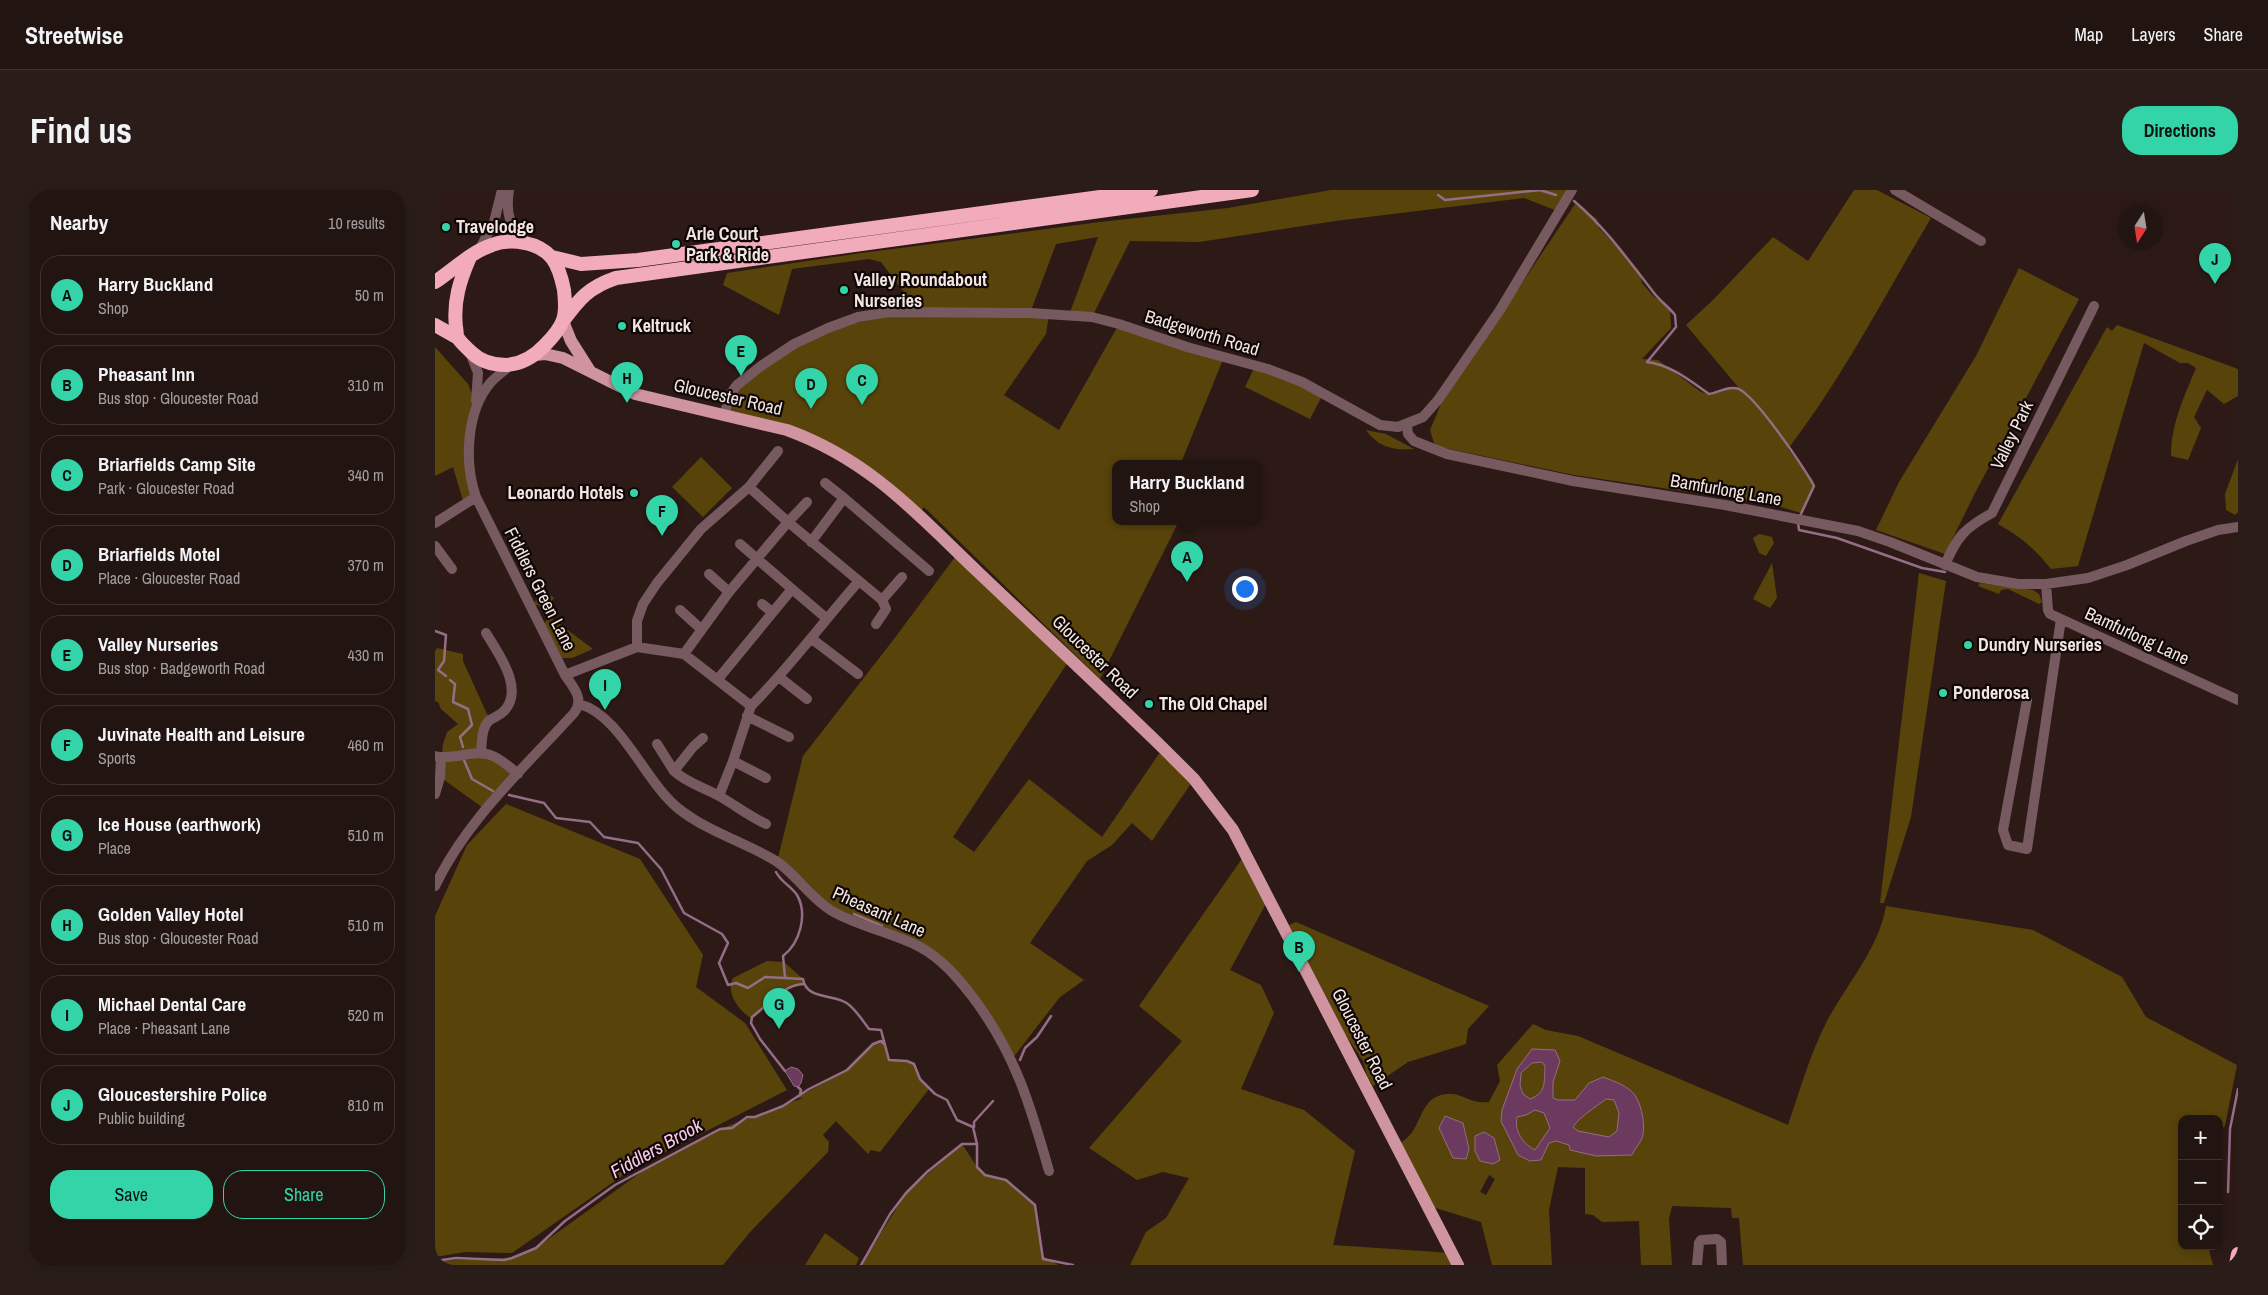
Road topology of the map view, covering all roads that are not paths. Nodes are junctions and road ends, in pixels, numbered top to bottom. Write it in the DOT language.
graph roads {
  1 [pos="502,190"];
  2 [pos="509,190"];
  3 [pos="1151,190"];
  4 [pos="1252,190"];
  5 [pos="1571,190"];
  6 [pos="1895,190"];
  7 [pos="1981,241"];
  8 [pos="528,244"];
  9 [pos="474,255"];
  10 [pos="551,258"];
  11 [pos="435,282"];
  12 [pos="2094,306"];
  13 [pos="563,321"];
  14 [pos="435,325"];
  15 [pos="462,342"];
  16 [pos="535,355"];
  17 [pos="512,364"];
  18 [pos="591,372"];
  19 [pos="477,407"];
  20 [pos="725,413"];
  21 [pos="1407,425"];
  22 [pos="778,451"];
  23 [pos="825,483"];
  24 [pos="749,487"];
  25 [pos="476,498"];
  26 [pos="844,498"];
  27 [pos="807,502"];
  28 [pos="788,522"];
  29 [pos="435,523"];
  30 [pos="2238,527"];
  31 [pos="811,542"];
  32 [pos="741,544"];
  33 [pos="435,546"];
  34 [pos="758,560"];
  35 [pos="1945,565"];
  36 [pos="452,569"];
  37 [pos="929,571"];
  38 [pos="709,574"];
  39 [pos="901,577"];
  40 [pos="859,581"];
  41 [pos="2046,584"];
  42 [pos="792,589"];
  43 [pos="729,592"];
  44 [pos="882,600"];
  45 [pos="762,604"];
  46 [pos="680,610"];
  47 [pos="773,612"];
  48 [pos="826,618"];
  49 [pos="2061,619"];
  50 [pos="876,624"];
  51 [pos="701,629"];
  52 [pos="486,633"];
  53 [pos="812,639"];
  54 [pos="637,647"];
  55 [pos="684,654"];
  56 [pos="858,674"];
  57 [pos="565,675"];
  58 [pos="779,677"];
  59 [pos="717,679"];
  60 [pos="807,699"];
  61 [pos="2027,700"];
  62 [pos="2238,700"];
  63 [pos="579,704"];
  64 [pos="751,706"];
  65 [pos="747,716"];
  66 [pos="789,737"];
  67 [pos="703,738"];
  68 [pos="657,744"];
  69 [pos="481,753"];
  70 [pos="438,756"];
  71 [pos="733,761"];
  72 [pos="674,771"];
  73 [pos="519,774"];
  74 [pos="766,778"];
  75 [pos="435,794"];
  76 [pos="719,796"];
  77 [pos="766,824"];
  78 [pos="435,886"];
  79 [pos="1049,1171"];
  80 [pos="2238,1254"];
  81 [pos="1458,1265"];
  82 [pos="1697,1265"];
  83 [pos="1722,1265"];
  84 [pos="2236,1265"];
  1 -- 9 [label="street"];
  2 -- 8 [label="street"];
  3 -- 10 [label="highway"];
  4 -- 13 [label="highway"];
  5 -- 21 [label="street"];
  6 -- 7 [label="street"];
  8 -- 9 [label="highway"];
  8 -- 10 [label="highway"];
  9 -- 11 [label="highway"];
  9 -- 15 [label="highway"];
  10 -- 13 [label="highway"];
  12 -- 35 [label="street, Valley Park"];
  13 -- 16 [label="highway"];
  13 -- 18 [label="main road"];
  14 -- 15 [label="highway"];
  15 -- 17 [label="highway"];
  15 -- 19 [label="street, Fiddlers Green Lane"];
  16 -- 17 [label="highway"];
  16 -- 18 [label="main road, Gloucester Road"];
  17 -- 19 [label="street, Fiddlers Green Lane"];
  18 -- 20 [label="main road, Gloucester Road"];
  19 -- 25 [label="street, Fiddlers Green Lane"];
  20 -- 21 [label="street, Badgeworth Road"];
  20 -- 81 [label="main road, Gloucester Road"];
  21 -- 35 [label="street, Bamfurlong Lane"];
  22 -- 24 [label="street"];
  23 -- 26 [label="street"];
  24 -- 28 [label="street"];
  24 -- 54 [label="street"];
  25 -- 29 [label="street"];
  25 -- 57 [label="street, Fiddlers Green Lane"];
  26 -- 31 [label="street"];
  26 -- 37 [label="street"];
  27 -- 28 [label="street"];
  28 -- 31 [label="street"];
  28 -- 34 [label="street"];
  30 -- 41 [label="street, Bamfurlong Lane"];
  31 -- 40 [label="street"];
  32 -- 34 [label="street"];
  33 -- 36 [label="street"];
  34 -- 42 [label="street"];
  34 -- 43 [label="street"];
  35 -- 41 [label="street, Bamfurlong Lane"];
  38 -- 43 [label="street"];
  39 -- 44 [label="street"];
  40 -- 44 [label="street"];
  40 -- 48 [label="street"];
  41 -- 49 [label="street, Bamfurlong Lane"];
  42 -- 47 [label="street"];
  42 -- 48 [label="street"];
  43 -- 51 [label="street"];
  44 -- 50 [label="street"];
  45 -- 47 [label="street"];
  46 -- 51 [label="street"];
  47 -- 59 [label="street"];
  48 -- 53 [label="street"];
  49 -- 61 [label="street"];
  49 -- 62 [label="street, Bamfurlong Lane"];
  51 -- 55 [label="street"];
  52 -- 69 [label="street"];
  53 -- 56 [label="street"];
  53 -- 58 [label="street"];
  54 -- 55 [label="street"];
  54 -- 57 [label="street"];
  55 -- 59 [label="street"];
  57 -- 63 [label="street, Fiddlers Green Lane"];
  58 -- 60 [label="street"];
  58 -- 64 [label="street"];
  59 -- 64 [label="street"];
  63 -- 73 [label="street"];
  63 -- 79 [label="street, Pheasant Lane"];
  64 -- 65 [label="street"];
  65 -- 66 [label="street"];
  65 -- 71 [label="street"];
  67 -- 72 [label="street"];
  68 -- 72 [label="street"];
  69 -- 70 [label="street"];
  69 -- 73 [label="street"];
  70 -- 75 [label="street"];
  71 -- 74 [label="street"];
  71 -- 76 [label="street"];
  72 -- 76 [label="street"];
  73 -- 78 [label="street"];
  76 -- 77 [label="street"];
  80 -- 84 [label="highway"];
  82 -- 83 [label="street"];
}
